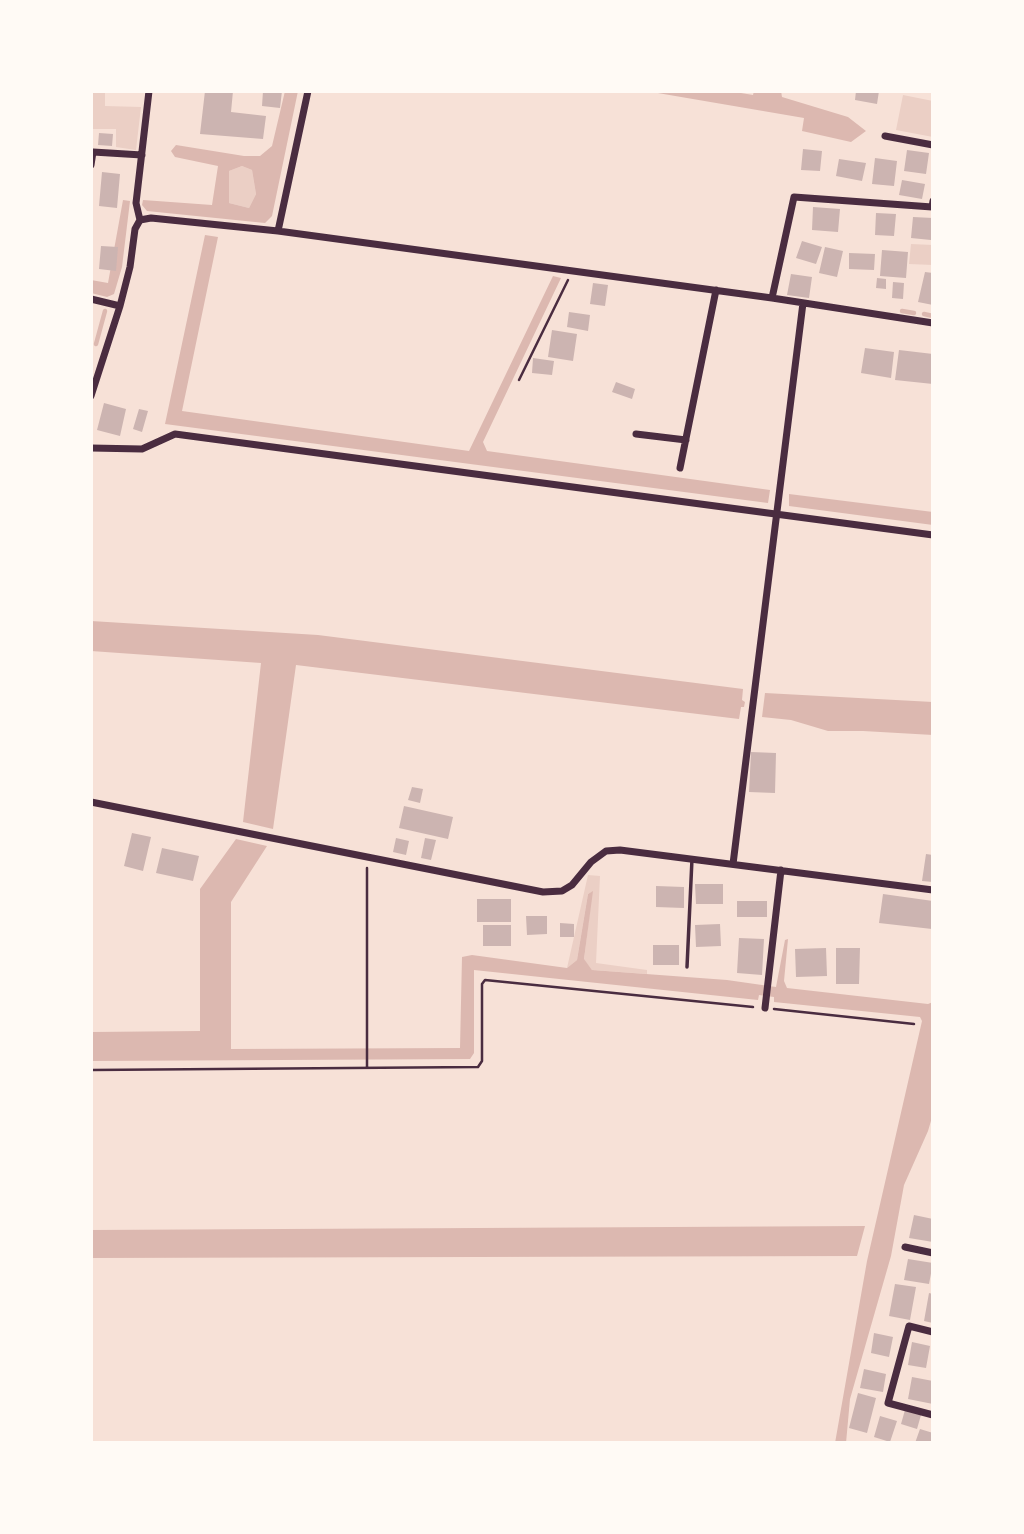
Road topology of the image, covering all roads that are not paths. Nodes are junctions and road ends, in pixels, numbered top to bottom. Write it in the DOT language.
graph roads {
  1 [pos="149,91"];
  2 [pos="308,91"];
  3 [pos="886,136"];
  4 [pos="933,145"];
  5 [pos="142,155"];
  6 [pos="91,165"];
  7 [pos="933,201"];
  8 [pos="139,220"];
  9 [pos="278,231"];
  10 [pos="716,290"];
  11 [pos="772,298"];
  12 [pos="91,299"];
  13 [pos="803,303"];
  14 [pos="120,306"];
  15 [pos="933,323"];
  16 [pos="91,396"];
  17 [pos="636,434"];
  18 [pos="686,440"];
  19 [pos="91,448"];
  20 [pos="680,468"];
  21 [pos="777,513"];
  22 [pos="933,535"];
  23 [pos="91,802"];
  24 [pos="692,859"];
  25 [pos="733,864"];
  26 [pos="781,870"];
  27 [pos="933,890"];
  28 [pos="687,967"];
  29 [pos="766,1004"];
  30 [pos="905,1247"];
  31 [pos="933,1253"];
  32 [pos="933,1332"];
  33 [pos="933,1415"];
  1 -- 5 [label="street"];
  2 -- 9 [label="street"];
  3 -- 4 [label="street"];
  5 -- 6 [label="street"];
  5 -- 8 [label="street"];
  7 -- 11 [label="street"];
  8 -- 9 [label="street"];
  8 -- 14 [label="street"];
  9 -- 10 [label="street"];
  10 -- 11 [label="street"];
  10 -- 18 [label="street"];
  11 -- 13 [label="street"];
  12 -- 14 [label="street"];
  13 -- 15 [label="street"];
  13 -- 21 [label="street"];
  14 -- 16 [label="street"];
  17 -- 18 [label="street"];
  18 -- 20 [label="street"];
  19 -- 21 [label="street"];
  21 -- 22 [label="street"];
  21 -- 25 [label="street"];
  23 -- 24 [label="street"];
  24 -- 25 [label="street"];
  24 -- 28 [label="lane"];
  25 -- 26 [label="street"];
  26 -- 27 [label="street"];
  26 -- 29 [label="street"];
  30 -- 31 [label="street"];
  32 -- 33 [label="street"];
}
